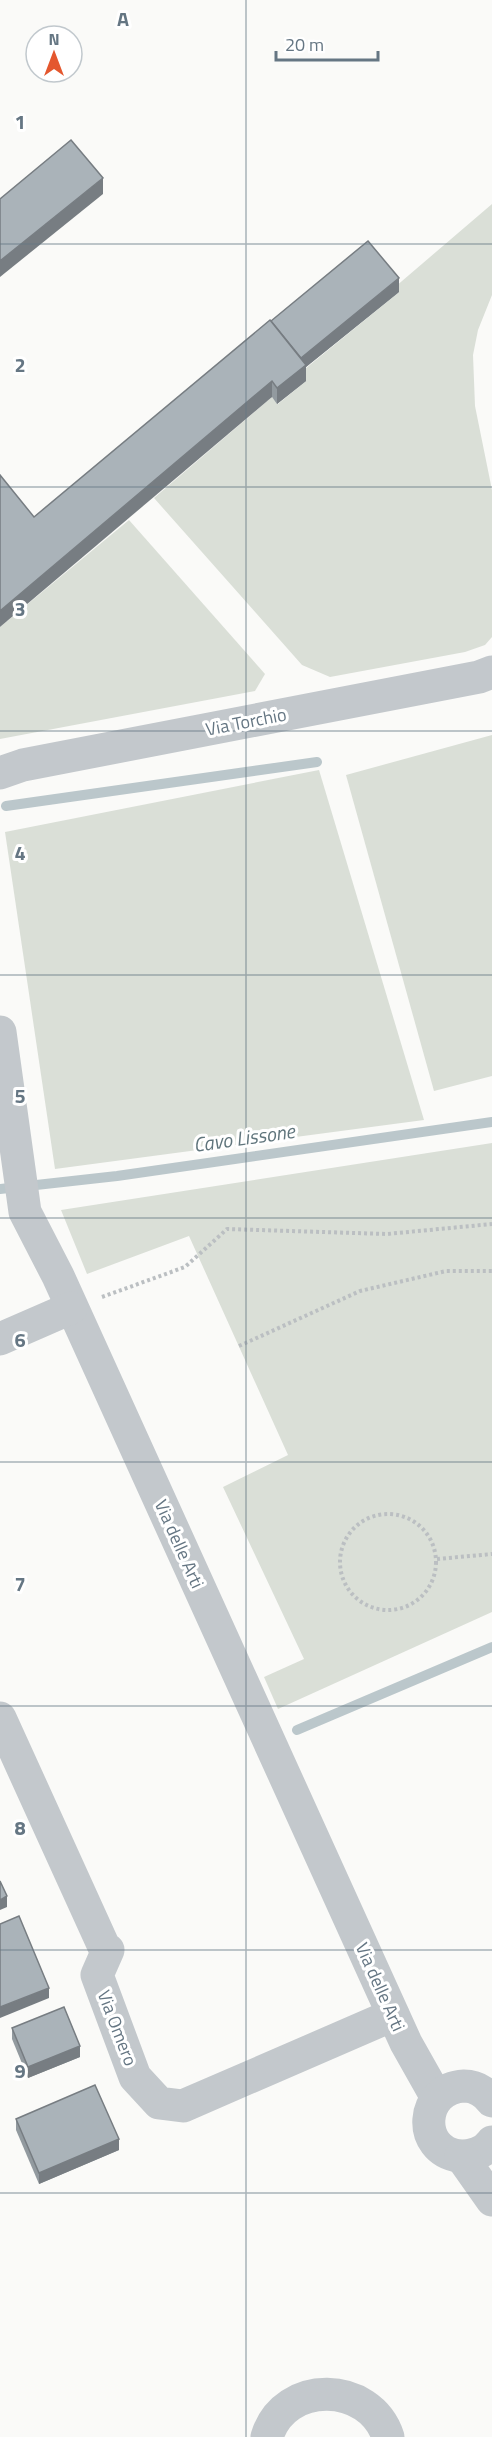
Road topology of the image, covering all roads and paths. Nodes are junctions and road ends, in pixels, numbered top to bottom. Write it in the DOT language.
graph roads {
  1 [pos="492,672"];
  2 [pos="0,772"];
  3 [pos="0,1032"];
  4 [pos="492,1224"];
  5 [pos="492,1271"];
  6 [pos="71,1308"];
  7 [pos="0,1339"];
  8 [pos="239,1346"];
  9 [pos="492,1554"];
  10 [pos="437,1559"];
  11 [pos="0,1718"];
  12 [pos="399,2029"];
  13 [pos="475,2089"];
  14 [pos="478,2150"];
  15 [pos="492,2199"];
  16 [pos="267,2437"];
  17 [pos="388,2437"];
  1 -- 2 [label="street, Via Torchio"];
  3 -- 6 [label="street, Via delle Arti"];
  4 -- 6 [label="path"];
  5 -- 8 [label="path"];
  6 -- 7 [label="street"];
  6 -- 12 [label="street, Via delle Arti"];
  9 -- 10 [label="path"];
  10 -- 10 [label="path"];
  11 -- 12 [label="street, Via Omero"];
  12 -- 13 [label="street, Via delle Arti"];
  13 -- 14 [label="street"];
  14 -- 15 [label="street"];
  16 -- 17 [label="street"];
}
